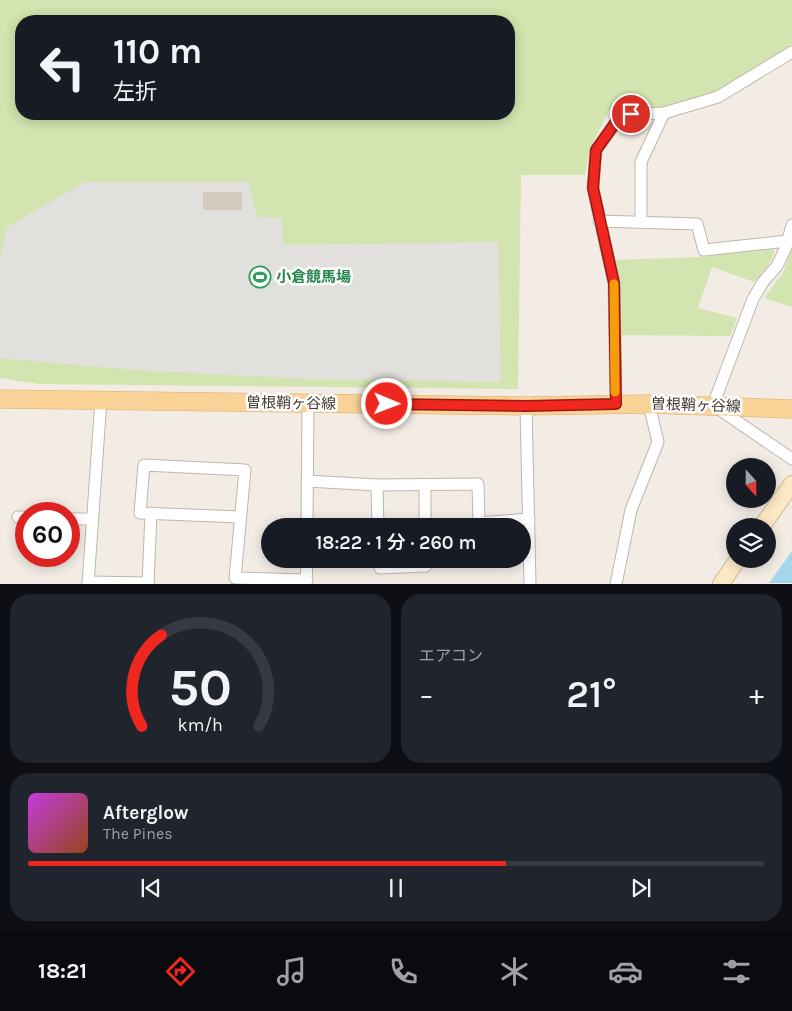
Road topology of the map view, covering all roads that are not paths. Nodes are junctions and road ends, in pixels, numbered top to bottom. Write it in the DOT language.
graph roads {
  1 [pos="792,52"];
  2 [pos="664,113"];
  3 [pos="599,221"];
  4 [pos="641,222"];
  5 [pos="792,225"];
  6 [pos="788,241"];
  7 [pos="0,399"];
  8 [pos="101,400"];
  9 [pos="308,403"];
  10 [pos="616,404"];
  11 [pos="649,404"];
  12 [pos="713,405"];
  13 [pos="526,406"];
  14 [pos="792,409"];
  15 [pos="792,459"];
  16 [pos="307,481"];
  17 [pos="792,484"];
  18 [pos="376,486"];
  19 [pos="425,486"];
  20 [pos="151,514"];
  21 [pos="240,517"];
  22 [pos="307,518"];
  23 [pos="378,518"];
  24 [pos="425,518"];
  25 [pos="479,518"];
  26 [pos="529,518"];
  27 [pos="768,518"];
  28 [pos="80,519"];
  29 [pos="92,519"];
  30 [pos="307,568"];
  31 [pos="530,568"];
  32 [pos="732,568"];
  33 [pos="306,582"];
  34 [pos="88,583"];
  35 [pos="148,583"];
  36 [pos="530,584"];
  37 [pos="616,584"];
  38 [pos="721,584"];
  1 -- 2 [label="street"];
  2 -- 3 [label="street"];
  2 -- 4 [label="street"];
  3 -- 4 [label="street"];
  3 -- 10 [label="street"];
  4 -- 6 [label="street"];
  5 -- 6 [label="street"];
  6 -- 12 [label="street"];
  7 -- 8 [label="main road, 曽根鞘ヶ谷線"];
  8 -- 9 [label="main road, 曽根鞘ヶ谷線"];
  8 -- 29 [label="street"];
  9 -- 13 [label="main road, 曽根鞘ヶ谷線"];
  9 -- 16 [label="street"];
  10 -- 11 [label="main road, 曽根鞘ヶ谷線"];
  10 -- 13 [label="main road, 曽根鞘ヶ谷線"];
  11 -- 12 [label="main road, 曽根鞘ヶ谷線"];
  11 -- 37 [label="street"];
  12 -- 14 [label="main road, 曽根鞘ヶ谷線"];
  12 -- 15 [label="street"];
  13 -- 26 [label="street"];
  16 -- 18 [label="street"];
  16 -- 22 [label="street"];
  17 -- 27 [label="street"];
  18 -- 19 [label="street"];
  18 -- 23 [label="street"];
  19 -- 24 [label="street"];
  19 -- 25 [label="street"];
  20 -- 21 [label="street"];
  20 -- 21 [label="street"];
  20 -- 35 [label="street"];
  21 -- 33 [label="street"];
  28 -- 29 [label="street"];
  29 -- 34 [label="street"];
  30 -- 33 [label="street"];
  31 -- 36 [label="street"];
  32 -- 38 [label="street"];
  34 -- 35 [label="street"];
}
